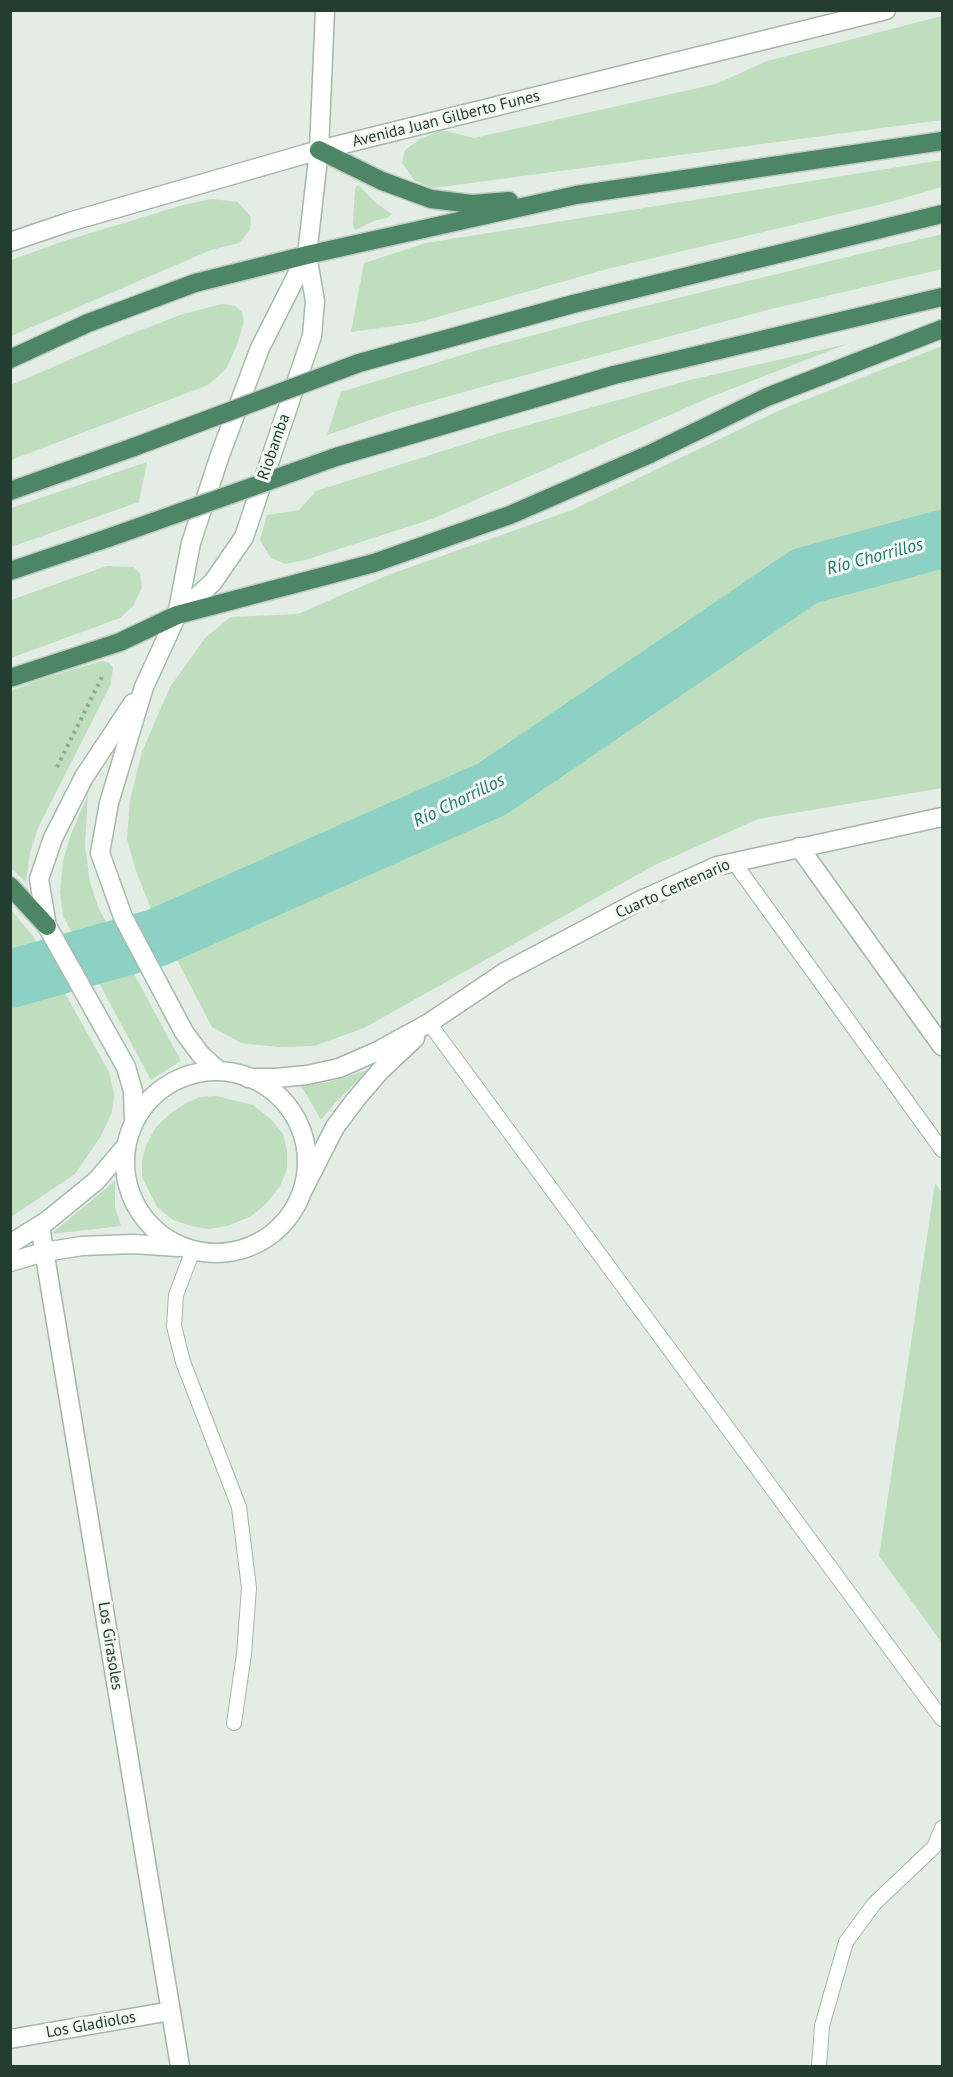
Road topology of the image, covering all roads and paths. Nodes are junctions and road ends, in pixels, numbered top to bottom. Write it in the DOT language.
graph roads {
  1 [pos="325,10"];
  2 [pos="886,10"];
  3 [pos="942,141"];
  4 [pos="320,150"];
  5 [pos="576,195"];
  6 [pos="942,214"];
  7 [pos="10,242"];
  8 [pos="307,255"];
  9 [pos="942,297"];
  10 [pos="942,329"];
  11 [pos="10,360"];
  12 [pos="10,491"];
  13 [pos="10,571"];
  14 [pos="177,615"];
  15 [pos="10,678"];
  16 [pos="144,687"];
  17 [pos="942,817"];
  18 [pos="799,847"];
  19 [pos="733,861"];
  20 [pos="10,886"];
  21 [pos="47,926"];
  22 [pos="429,1023"];
  23 [pos="942,1046"];
  24 [pos="219,1071"];
  25 [pos="248,1078"];
  26 [pos="134,1122"];
  27 [pos="126,1146"];
  28 [pos="942,1150"];
  29 [pos="303,1190"];
  30 [pos="40,1226"];
  31 [pos="10,1244"];
  32 [pos="187,1249"];
  33 [pos="44,1252"];
  34 [pos="10,1262"];
  35 [pos="942,1719"];
  36 [pos="234,1723"];
  37 [pos="942,1828"];
  38 [pos="171,2011"];
  39 [pos="10,2039"];
  40 [pos="180,2067"];
  41 [pos="819,2067"];
  1 -- 4 [label="street, Riobamba"];
  2 -- 4 [label="street, Avenida Juan Gilberto Funes"];
  3 -- 5 [label="highway"];
  4 -- 5 [label="highway"];
  4 -- 7 [label="street, Avenida Juan Gilberto Funes"];
  4 -- 8 [label="street, Riobamba"];
  5 -- 8 [label="highway"];
  6 -- 12 [label="highway, bridge"];
  8 -- 11 [label="highway"];
  8 -- 14 [label="street, Riobamba"];
  8 -- 14 [label="street, Riobamba"];
  9 -- 13 [label="highway, bridge"];
  10 -- 14 [label="highway"];
  14 -- 15 [label="highway"];
  14 -- 16 [label="street, Riobamba"];
  16 -- 21 [label="street, Riobamba"];
  16 -- 24 [label="street, Riobamba"];
  17 -- 18 [label="street, Cuarto Centenario"];
  18 -- 19 [label="street, Cuarto Centenario"];
  18 -- 23 [label="street"];
  19 -- 22 [label="street, Cuarto Centenario"];
  19 -- 28 [label="lane"];
  20 -- 21 [label="highway"];
  21 -- 26 [label="street, Riobamba"];
  22 -- 25 [label="street, Cuarto Centenario"];
  22 -- 29 [label="street, Cuarto Centenario"];
  22 -- 35 [label="lane"];
  24 -- 25 [label="street"];
  24 -- 26 [label="street"];
  25 -- 29 [label="street"];
  26 -- 27 [label="street"];
  27 -- 30 [label="street"];
  27 -- 32 [label="street"];
  29 -- 32 [label="street"];
  30 -- 31 [label="street"];
  30 -- 33 [label="street, Los Girasoles"];
  32 -- 33 [label="street"];
  32 -- 36 [label="lane"];
  33 -- 34 [label="street"];
  33 -- 38 [label="street, Los Girasoles"];
  37 -- 41 [label="lane"];
  38 -- 39 [label="street, Los Gladiolos"];
  38 -- 40 [label="street, Los Girasoles"];
}
